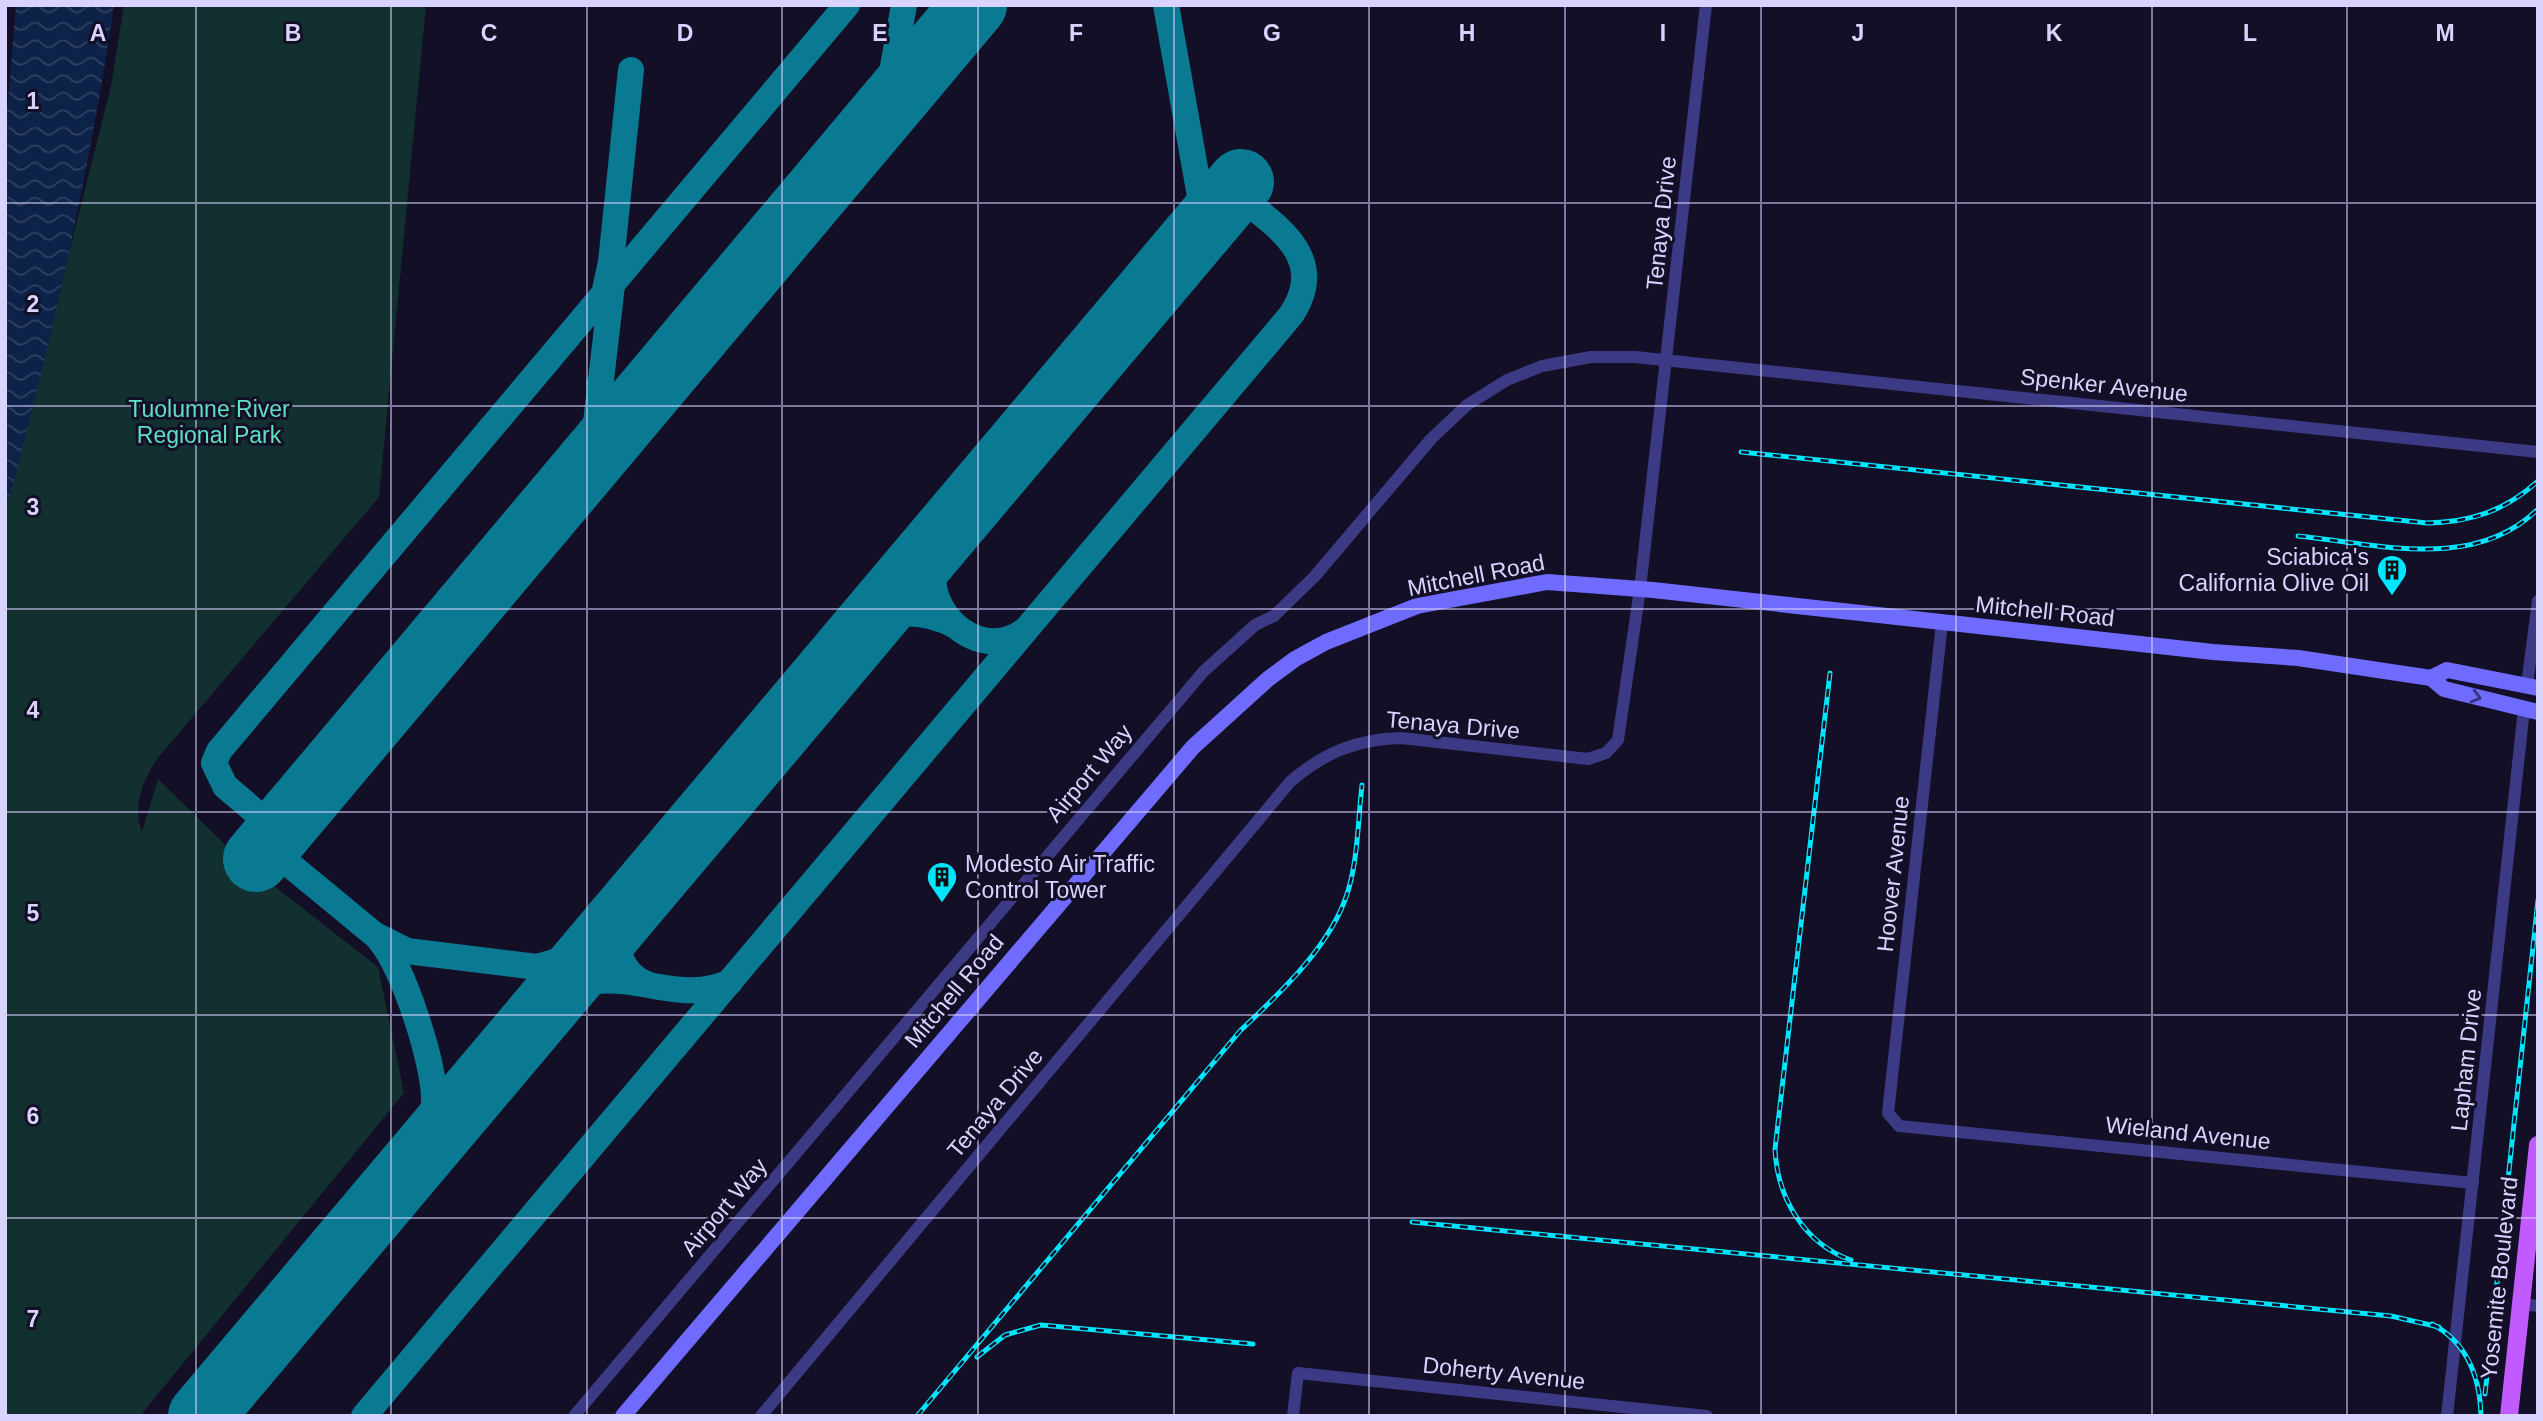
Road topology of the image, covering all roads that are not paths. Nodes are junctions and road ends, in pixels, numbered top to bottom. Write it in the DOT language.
graph roads {
  1 [pos="1706,5"];
  2 [pos="1667,360"];
  3 [pos="2538,452"];
  4 [pos="1640,589"];
  5 [pos="2538,601"];
  6 [pos="1942,623"];
  7 [pos="2431,678"];
  8 [pos="2532,687"];
  9 [pos="2531,711"];
  10 [pos="1899,1126"];
  11 [pos="2538,1145"];
  12 [pos="2473,1183"];
  13 [pos="2529,1305"];
  14 [pos="574,1416"];
  15 [pos="623,1416"];
  16 [pos="761,1416"];
  17 [pos="1293,1416"];
  18 [pos="1707,1416"];
  19 [pos="2447,1416"];
  20 [pos="2509,1416"];
  1 -- 2 [label="street, Tenaya Drive"];
  2 -- 3 [label="street, Spenker Avenue"];
  2 -- 4 [label="street, Tenaya Drive"];
  2 -- 14 [label="street, Airport Way"];
  4 -- 6 [label="main road, Mitchell Road"];
  4 -- 15 [label="main road, Mitchell Road"];
  4 -- 16 [label="street, Tenaya Drive"];
  5 -- 8 [label="street"];
  6 -- 7 [label="main road, Mitchell Road"];
  6 -- 10 [label="street, Hoover Avenue"];
  7 -- 8 [label="main road, Mitchell Road"];
  7 -- 9 [label="main road, Mitchell Road, one-way"];
  9 -- 12 [label="street, Lapham Drive"];
  10 -- 12 [label="street, Wieland Avenue"];
  11 -- 13 [label="main road, Yosemite Boulevard"];
  12 -- 19 [label="street, Lapham Drive"];
  13 -- 20 [label="main road, Yosemite Boulevard"];
  17 -- 18 [label="street, Doherty Avenue"];
}
